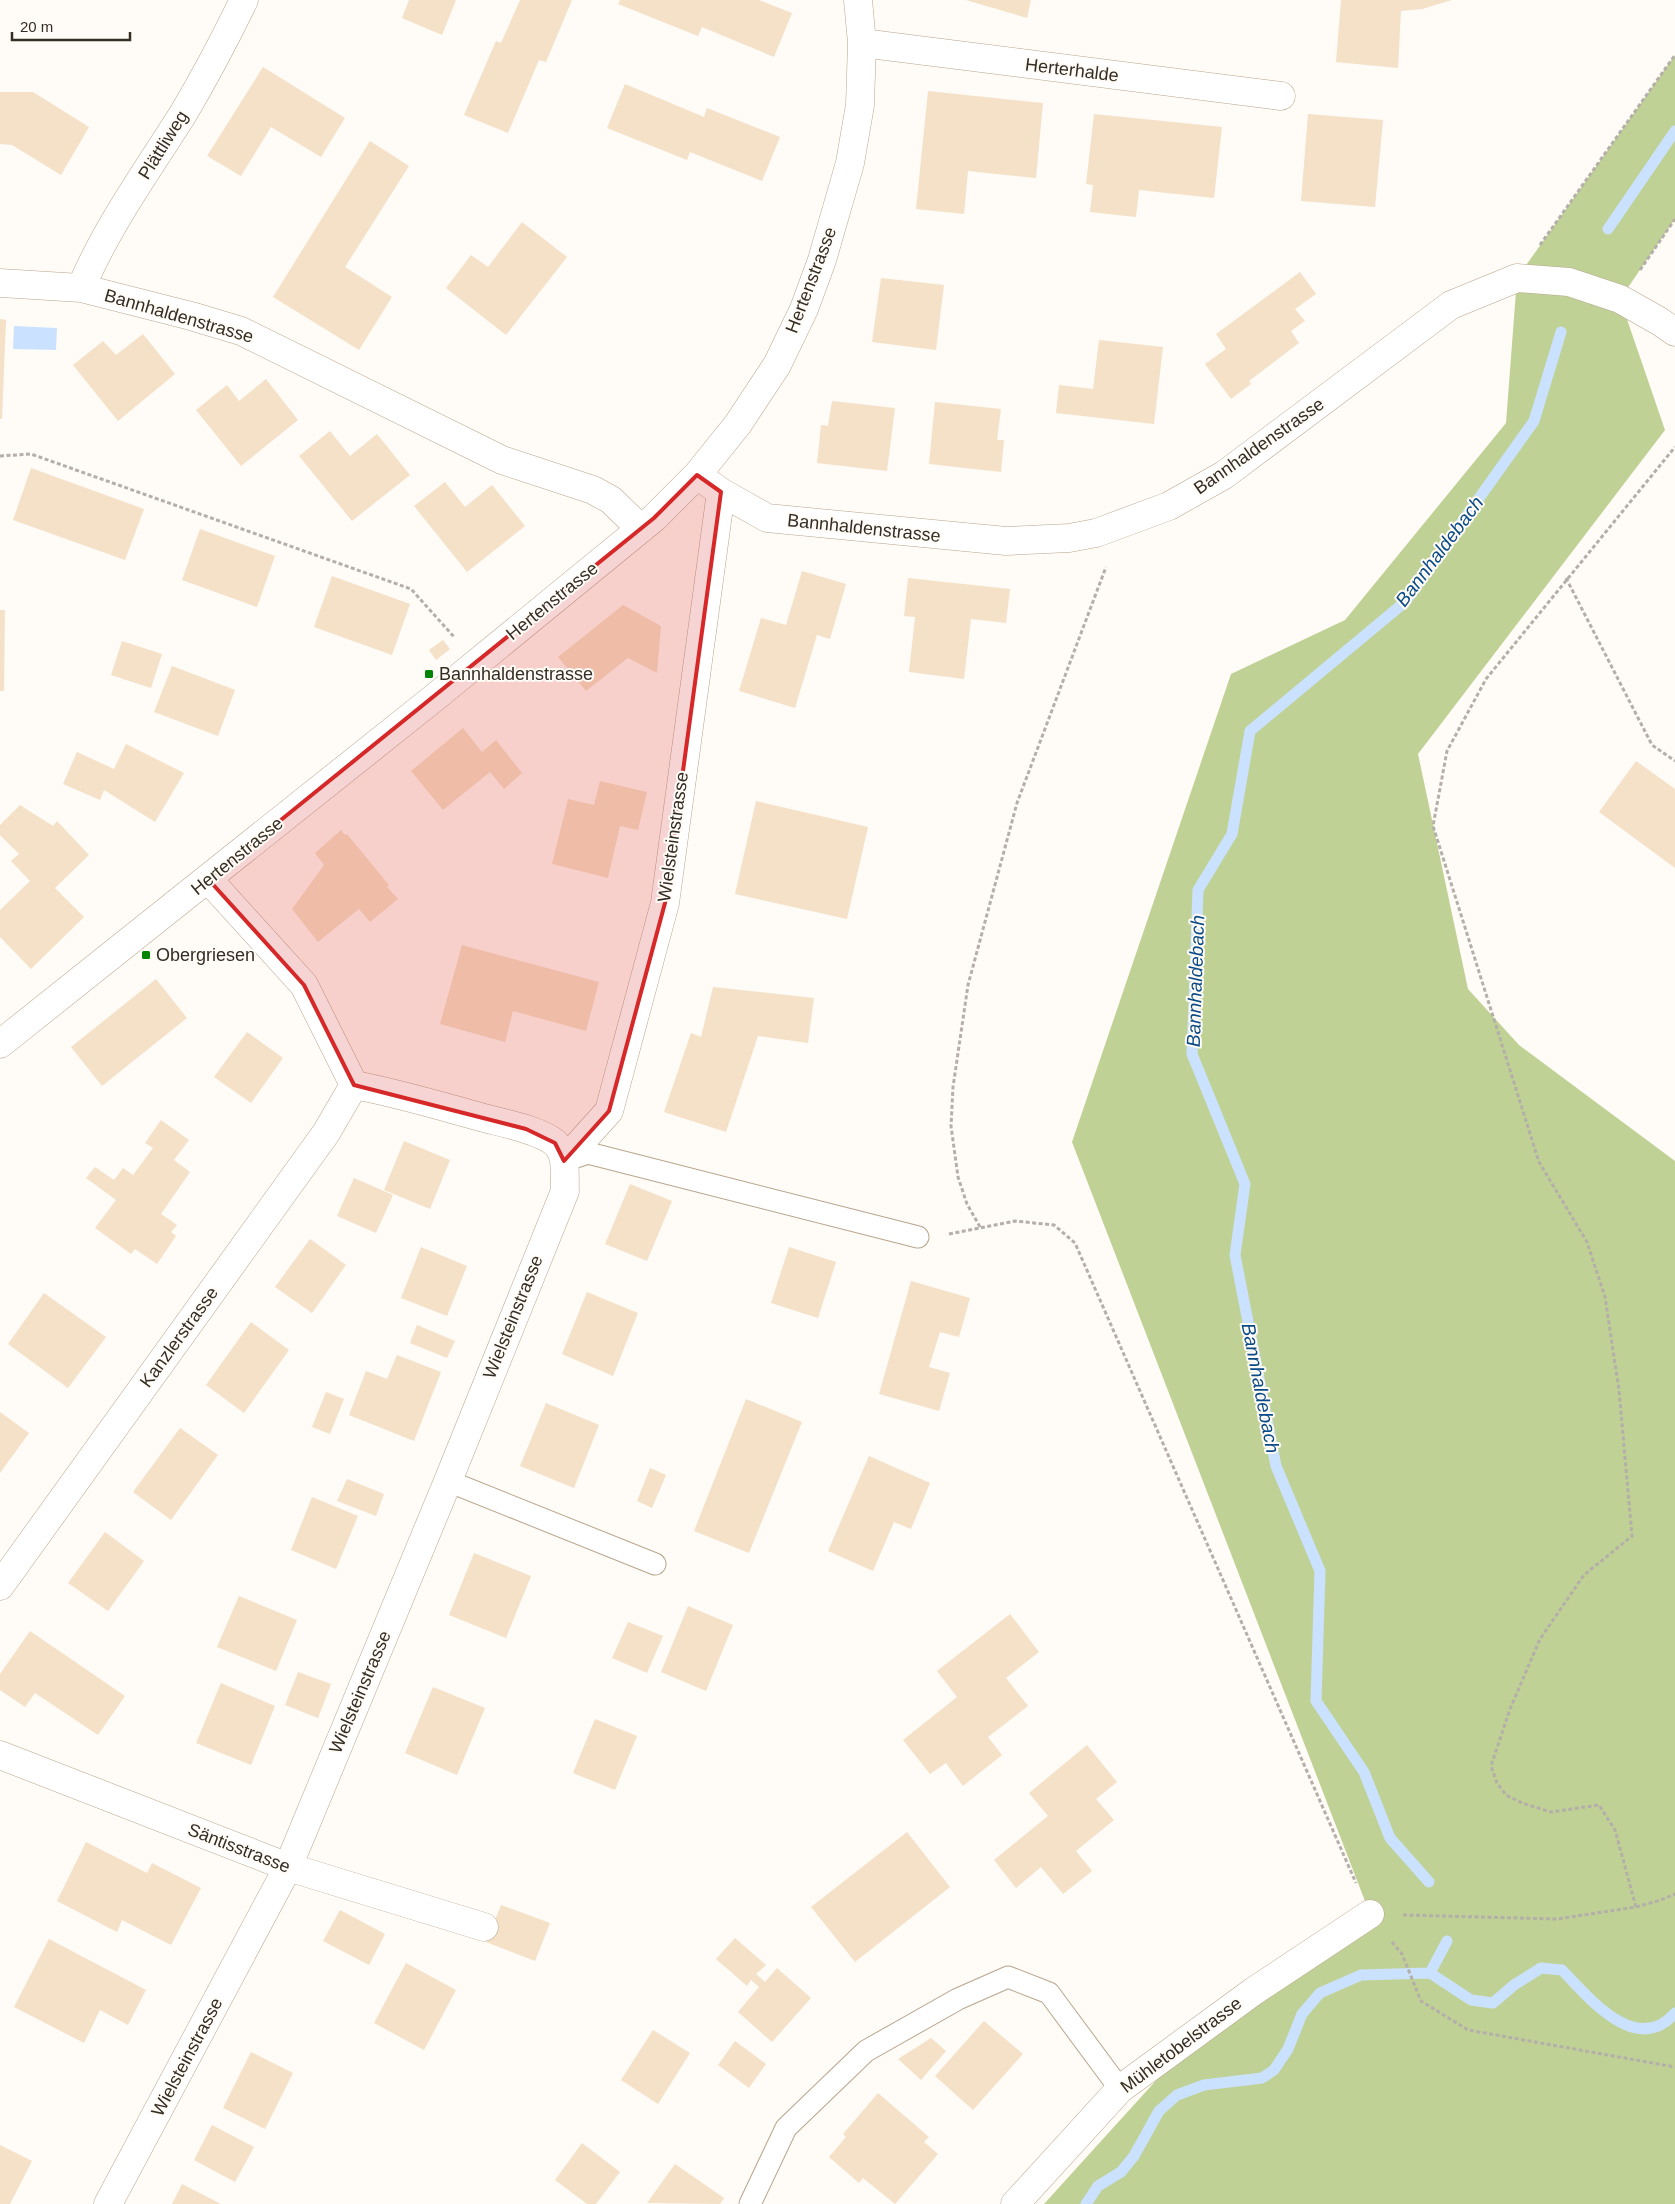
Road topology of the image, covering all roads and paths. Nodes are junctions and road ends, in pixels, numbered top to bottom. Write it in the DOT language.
graph roads {
  1 [pos="244,0"];
  2 [pos="858,0"];
  3 [pos="862,43"];
  4 [pos="1675,55"];
  5 [pos="1281,96"];
  6 [pos="1675,219"];
  7 [pos="1517,278"];
  8 [pos="0,282"];
  9 [pos="81,288"];
  10 [pos="1620,299"];
  11 [pos="1675,332"];
  12 [pos="1675,447"];
  13 [pos="0,456"];
  14 [pos="697,475"];
  15 [pos="721,492"];
  16 [pos="1123,523"];
  17 [pos="641,529"];
  18 [pos="1566,578"];
  19 [pos="477,663"];
  20 [pos="1675,762"];
  21 [pos="208,879"];
  22 [pos="0,1044"];
  23 [pos="354,1085"];
  24 [pos="564,1161"];
  25 [pos="918,1238"];
  26 [pos="448,1481"];
  27 [pos="655,1564"];
  28 [pos="0,1586"];
  29 [pos="0,1755"];
  30 [pos="288,1867"];
  31 [pos="1675,1894"];
  32 [pos="1636,1906"];
  33 [pos="1370,1914"];
  34 [pos="484,1927"];
  35 [pos="1402,1954"];
  36 [pos="1675,2067"];
  37 [pos="1120,2089"];
  38 [pos="108,2204"];
  39 [pos="750,2204"];
  40 [pos="1015,2204"];
  1 -- 9 [label="street, Plättliweg"];
  2 -- 3 [label="street, Hertenstrasse"];
  3 -- 5 [label="street, Herterhalde"];
  3 -- 14 [label="street, Hertenstrasse"];
  4 -- 7 [label="path"];
  6 -- 10 [label="path"];
  7 -- 10 [label="street, Bannhaldenstrasse"];
  7 -- 16 [label="street, Bannhaldenstrasse"];
  8 -- 9 [label="street, Bannhaldenstrasse"];
  9 -- 17 [label="street, Bannhaldenstrasse"];
  10 -- 11 [label="street, Bannhaldenstrasse"];
  12 -- 18 [label="path"];
  13 -- 19 [label="path"];
  14 -- 15 [label="street, Bannhaldenstrasse"];
  14 -- 17 [label="street, Hertenstrasse"];
  15 -- 16 [label="street, Bannhaldenstrasse"];
  15 -- 24 [label="street, Wielsteinstrasse"];
  16 -- 33 [label="path"];
  17 -- 19 [label="street, Hertenstrasse"];
  18 -- 20 [label="path"];
  18 -- 32 [label="path"];
  19 -- 21 [label="street, Hertenstrasse"];
  21 -- 22 [label="street, Hertenstrasse"];
  21 -- 23 [label="street"];
  23 -- 24 [label="street"];
  23 -- 28 [label="street, Kanzlerstrasse"];
  24 -- 25 [label="lane"];
  24 -- 26 [label="street, Wielsteinstrasse"];
  26 -- 27 [label="lane"];
  26 -- 30 [label="street, Wielsteinstrasse"];
  29 -- 30 [label="street, Säntisstrasse"];
  30 -- 34 [label="street, Säntisstrasse"];
  30 -- 38 [label="street, Wielsteinstrasse"];
  31 -- 32 [label="path"];
  32 -- 33 [label="path"];
  33 -- 37 [label="street, Mühletobelstrasse"];
  35 -- 36 [label="path"];
  37 -- 39 [label="lane"];
  37 -- 40 [label="street, Mühletobelstrasse"];
}
